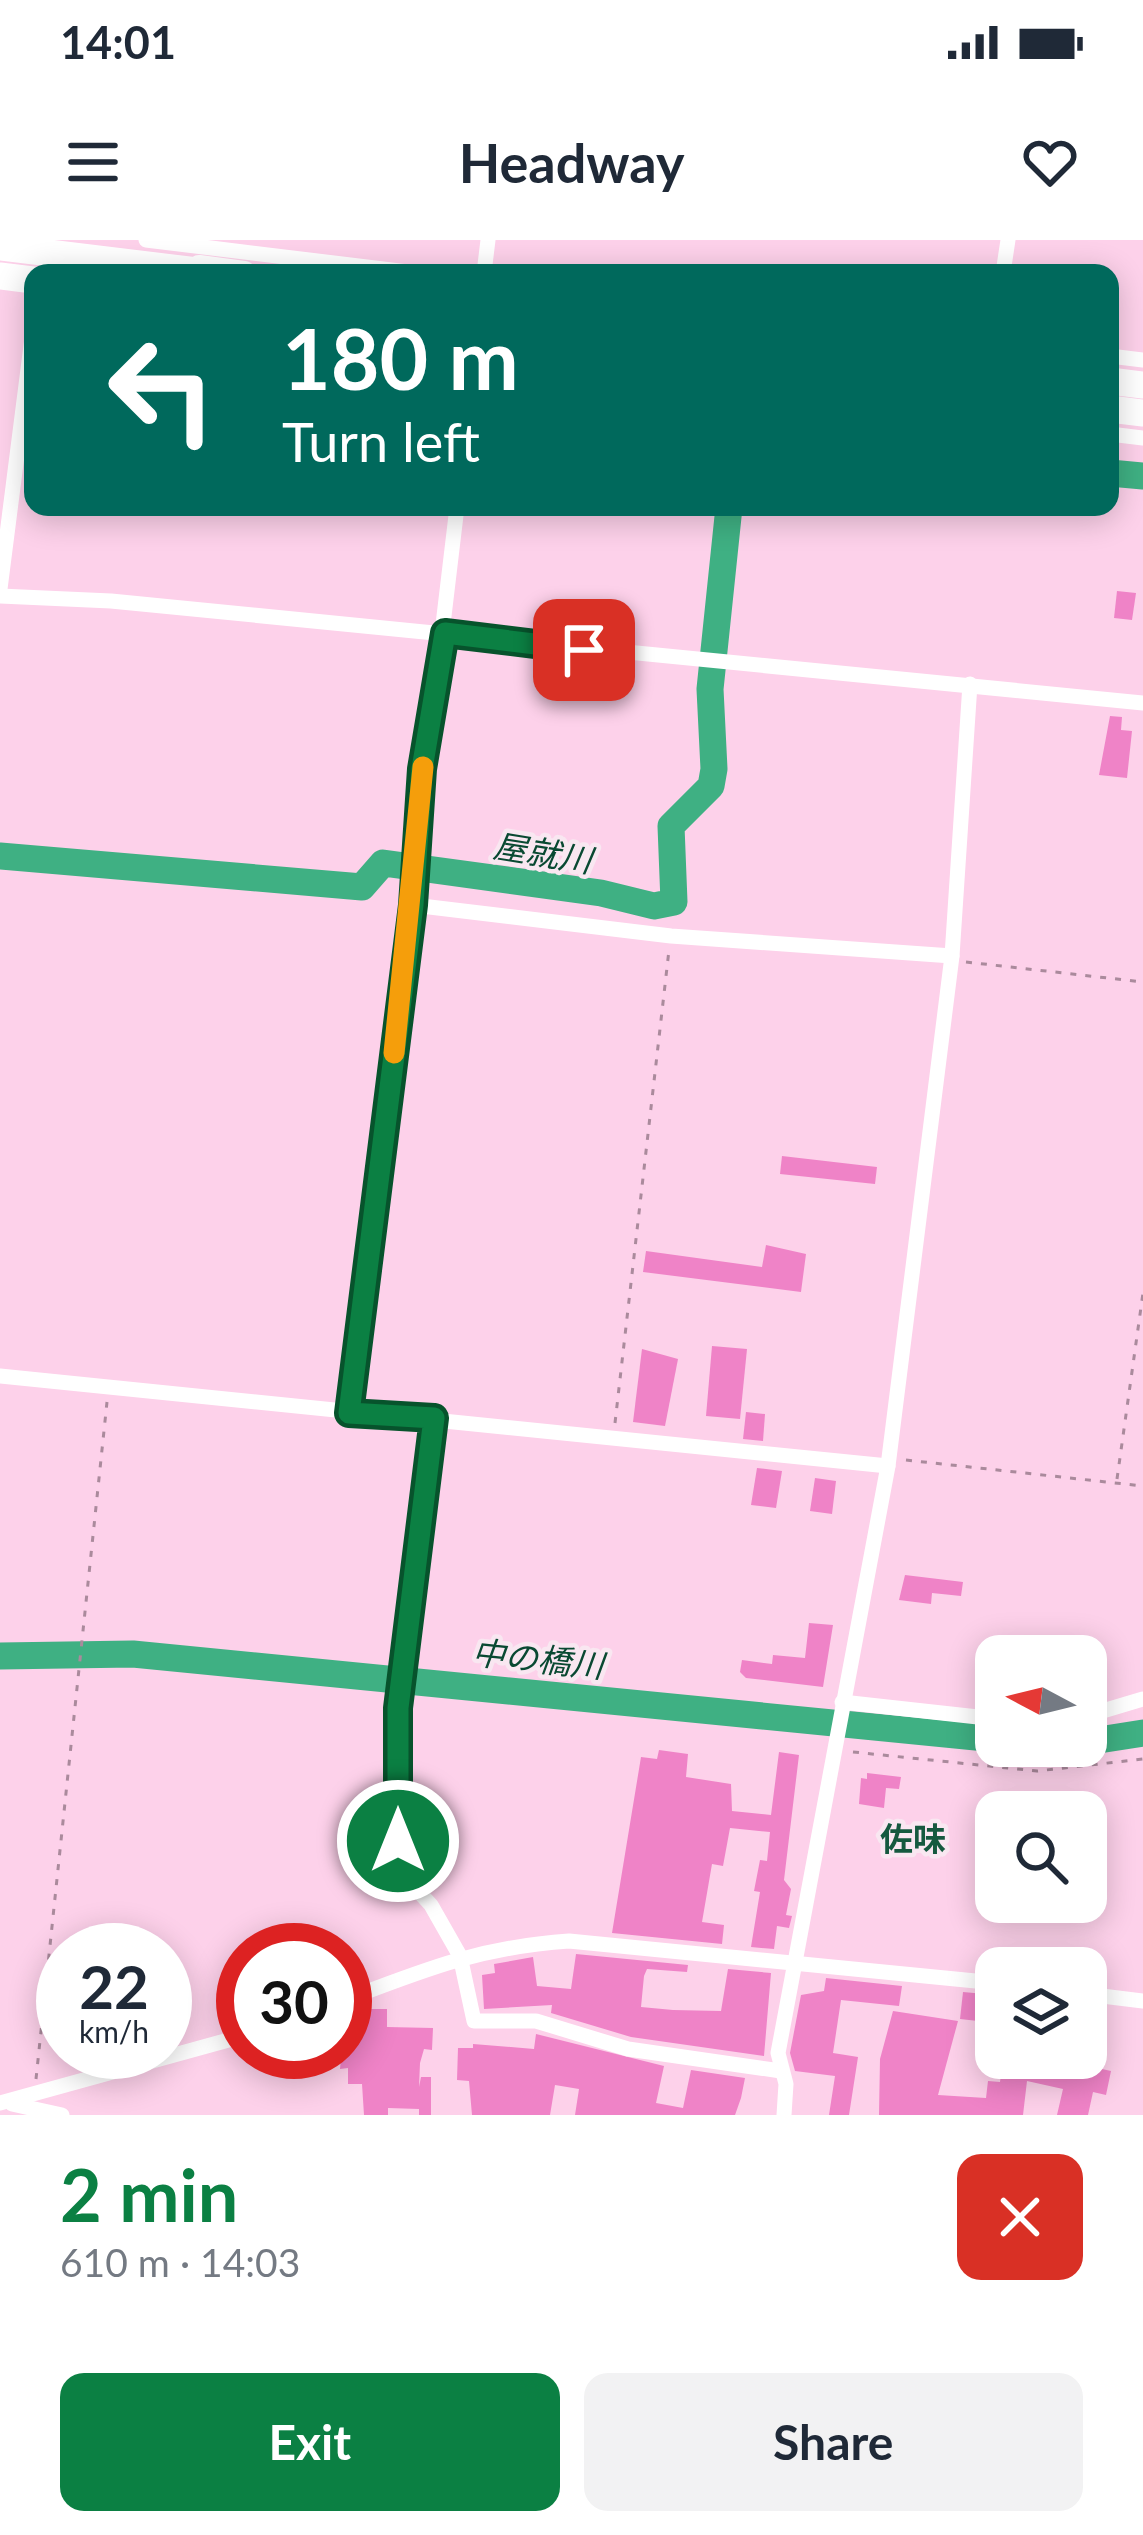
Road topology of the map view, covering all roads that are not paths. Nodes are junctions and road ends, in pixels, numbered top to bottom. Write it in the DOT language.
graph roads {
  1 [pos="146,240"];
  2 [pos="0,245"];
  3 [pos="145,264"];
  4 [pos="171,264"];
  5 [pos="342,264"];
  6 [pos="24,401"];
  7 [pos="456,516"];
  8 [pos="0,593"];
  9 [pos="445,633"];
  10 [pos="970,684"];
  11 [pos="1143,703"];
  12 [pos="413,905"];
  13 [pos="952,958"];
  14 [pos="0,1376"];
  15 [pos="349,1413"];
  16 [pos="434,1418"];
  17 [pos="888,1462"];
  18 [pos="1143,1700"];
  19 [pos="842,1702"];
  20 [pos="1107,1710"];
  21 [pos="975,1717"];
  22 [pos="460,1956"];
  23 [pos="798,1960"];
  24 [pos="975,1981"];
  25 [pos="372,1990"];
  26 [pos="1107,1997"];
  27 [pos="1143,2001"];
  28 [pos="216,2044"];
  29 [pos="781,2071"];
  30 [pos="4,2103"];
  31 [pos="62,2115"];
  32 [pos="784,2115"];
  1 -- 5 [label="street"];
  2 -- 3 [label="highway"];
  2 -- 4 [label="highway"];
  6 -- 8 [label="street"];
  7 -- 9 [label="street"];
  8 -- 9 [label="street"];
  9 -- 10 [label="street"];
  9 -- 12 [label="street"];
  10 -- 11 [label="street"];
  10 -- 13 [label="street"];
  12 -- 13 [label="street"];
  12 -- 15 [label="street"];
  13 -- 17 [label="street"];
  14 -- 15 [label="street"];
  15 -- 16 [label="street"];
  16 -- 17 [label="street"];
  16 -- 22 [label="street"];
  17 -- 19 [label="street"];
  18 -- 20 [label="street"];
  19 -- 21 [label="street"];
  19 -- 23 [label="street"];
  22 -- 23 [label="street"];
  22 -- 25 [label="street"];
  22 -- 29 [label="street"];
  23 -- 24 [label="street"];
  23 -- 29 [label="street"];
  26 -- 27 [label="street"];
  28 -- 30 [label="street"];
  29 -- 32 [label="street"];
  30 -- 31 [label="street"];
}
